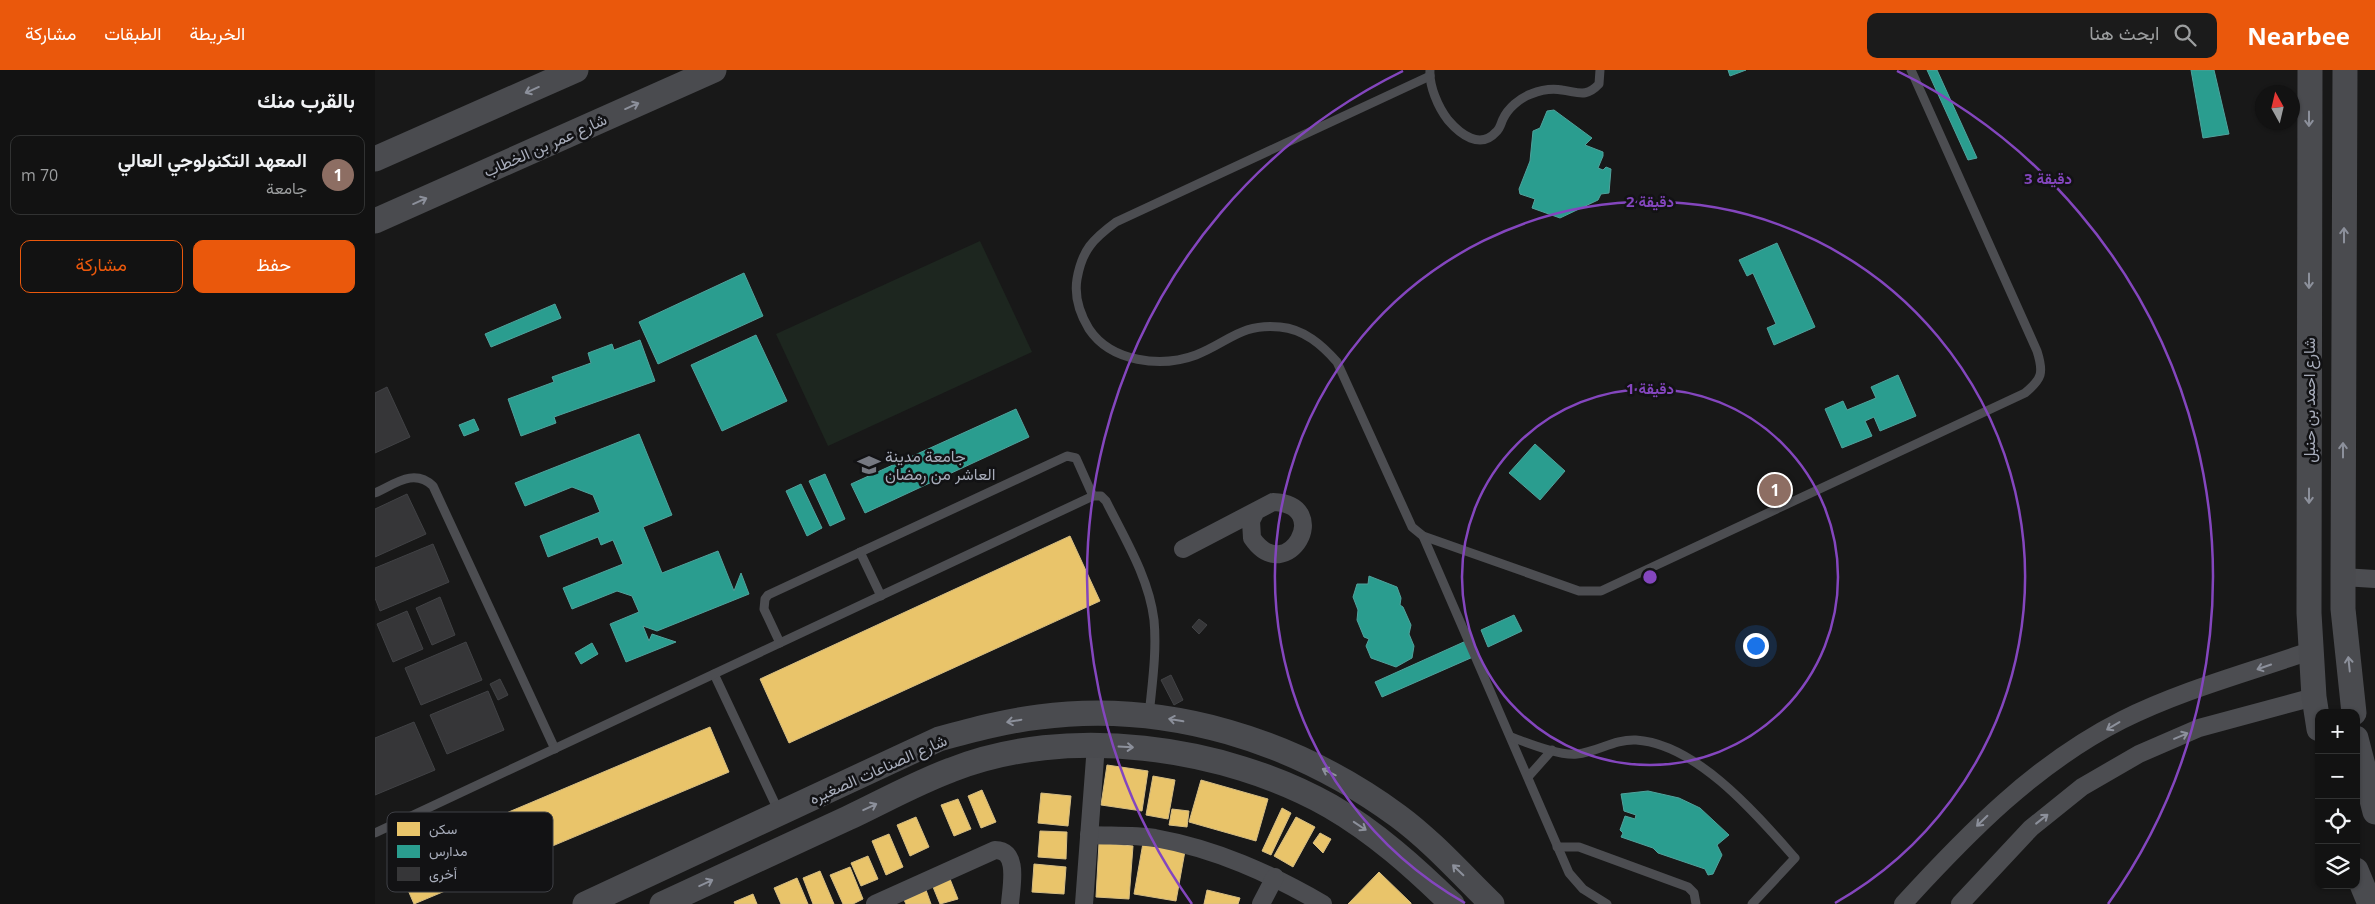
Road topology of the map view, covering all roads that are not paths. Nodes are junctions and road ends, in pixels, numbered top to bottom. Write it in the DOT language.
graph roads {
  1 [pos="576,70"];
  2 [pos="1600,70"];
  3 [pos="1911,70"];
  4 [pos="2309,70"];
  5 [pos="2345,70"];
  6 [pos="698,73"];
  7 [pos="1430,73"];
  8 [pos="375,159"];
  9 [pos="375,221"];
  10 [pos="2309,367"];
  11 [pos="2343,367"];
  12 [pos="375,493"];
  13 [pos="1093,496"];
  14 [pos="1255,513"];
  15 [pos="1423,536"];
  16 [pos="1183,549"];
  17 [pos="860,552"];
  18 [pos="2343,577"];
  19 [pos="2375,580"];
  20 [pos="881,596"];
  21 [pos="780,643"];
  22 [pos="2310,650"];
  23 [pos="714,674"];
  24 [pos="2314,697"];
  25 [pos="2316,709"];
  26 [pos="2354,709"];
  27 [pos="1149,716"];
  28 [pos="1511,737"];
  29 [pos="1096,745"];
  30 [pos="555,749"];
  31 [pos="1552,750"];
  32 [pos="2360,754"];
  33 [pos="1528,777"];
  34 [pos="828,791"];
  35 [pos="420,812"];
  36 [pos="2375,812"];
  37 [pos="780,814"];
  38 [pos="844,820"];
  39 [pos="387,827"];
  40 [pos="375,833"];
  41 [pos="1089,835"];
  42 [pos="1557,847"];
  43 [pos="1275,877"];
  44 [pos="2360,880"];
  45 [pos="585,904"];
  46 [pos="662,904"];
  47 [pos="875,904"];
  48 [pos="1010,904"];
  49 [pos="1084,904"];
  50 [pos="1261,904"];
  51 [pos="1323,904"];
  52 [pos="1451,904"];
  53 [pos="1493,904"];
  54 [pos="1607,904"];
  55 [pos="1697,904"];
  56 [pos="1752,904"];
  57 [pos="1903,904"];
  58 [pos="1960,904"];
  59 [pos="2370,904"];
  1 -- 8 [label="street, one-way"];
  2 -- 7 [label="lane"];
  3 -- 15 [label="lane"];
  4 -- 10 [label="street, شارع احمد بن حنبل, one-way"];
  11 -- 5 [label="street, شارع احمد بن حنبل, one-way"];
  9 -- 6 [label="street, شارع عمر بن الخطاب, one-way"];
  7 -- 15 [label="lane"];
  10 -- 11 [label="street"];
  10 -- 22 [label="street, شارع احمد بن حنبل, one-way"];
  18 -- 11 [label="street, شارع احمد بن حنبل, one-way"];
  12 -- 30 [label="lane"];
  13 -- 17 [label="lane"];
  13 -- 20 [label="lane"];
  13 -- 27 [label="lane"];
  14 -- 16 [label="street"];
  15 -- 28 [label="lane"];
  17 -- 20 [label="lane"];
  17 -- 21 [label="lane"];
  18 -- 19 [label="street"];
  26 -- 18 [label="street, شارع احمد بن حنبل, one-way"];
  20 -- 21 [label="lane"];
  21 -- 23 [label="lane"];
  22 -- 24 [label="street, شارع احمد بن حنبل"];
  22 -- 57 [label="street, one-way"];
  23 -- 30 [label="lane"];
  23 -- 37 [label="lane"];
  24 -- 25 [label="street, شارع احمد بن حنبل"];
  58 -- 24 [label="street, one-way"];
  27 -- 34 [label="street, شارع الصناعات الصغيره, one-way"];
  53 -- 27 [label="street, شارع الصناعات الصغيره, one-way"];
  28 -- 31 [label="lane"];
  28 -- 33 [label="lane"];
  38 -- 29 [label="street, شارع الصناعات الصغيره, one-way"];
  29 -- 41 [label="street"];
  29 -- 52 [label="street, شارع الصناعات الصغيره, one-way"];
  30 -- 35 [label="lane"];
  31 -- 33 [label="lane"];
  31 -- 56 [label="lane"];
  32 -- 36 [label="street"];
  33 -- 42 [label="lane"];
  34 -- 37 [label="street, شارع الصناعات الصغيره"];
  34 -- 38 [label="street"];
  37 -- 45 [label="street, شارع الصناعات الصغيره"];
  46 -- 38 [label="street, شارع الصناعات الصغيره, one-way"];
  39 -- 40 [label="lane"];
  41 -- 43 [label="street"];
  41 -- 49 [label="street"];
  42 -- 54 [label="lane"];
  42 -- 55 [label="lane"];
  43 -- 50 [label="street"];
  43 -- 51 [label="street"];
  44 -- 59 [label="street"];
  47 -- 48 [label="street"];
}
